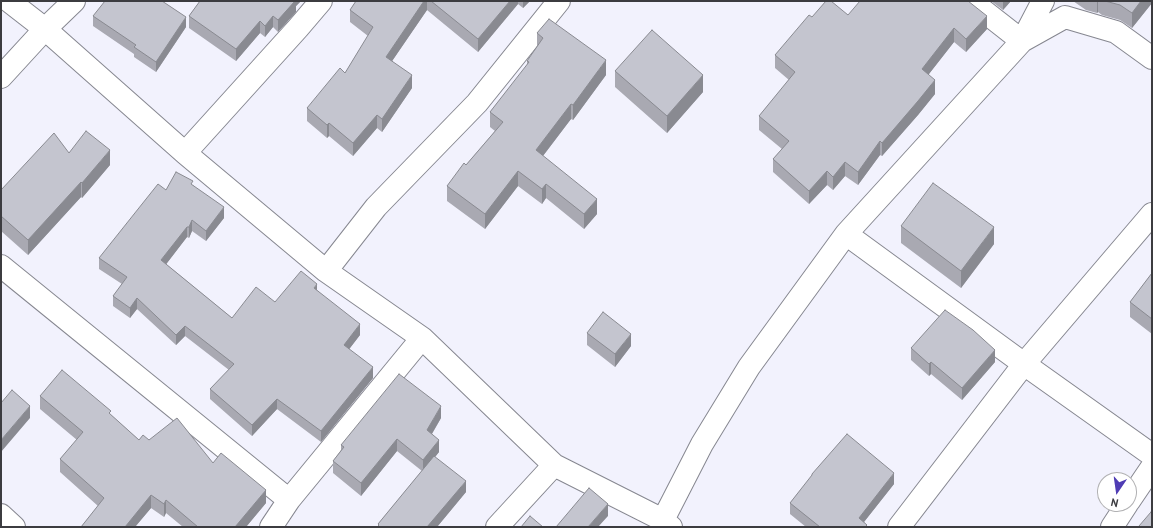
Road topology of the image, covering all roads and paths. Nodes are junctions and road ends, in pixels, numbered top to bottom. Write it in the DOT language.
graph roads {
  1 [pos="9,1"];
  2 [pos="74,1"];
  3 [pos="321,1"];
  4 [pos="559,1"];
  5 [pos="971,1"];
  6 [pos="1043,1"];
  7 [pos="45,29"];
  8 [pos="1022,41"];
  9 [pos="1152,58"];
  10 [pos="1,77"];
  11 [pos="185,153"];
  12 [pos="1152,214"];
  13 [pos="846,234"];
  14 [pos="1,266"];
  15 [pos="326,271"];
  16 [pos="422,338"];
  17 [pos="1024,364"];
  18 [pos="1152,455"];
  19 [pos="554,465"];
  20 [pos="1152,467"];
  21 [pos="1137,490"];
  22 [pos="289,500"];
  23 [pos="1122,512"];
  24 [pos="1,516"];
  25 [pos="667,523"];
  26 [pos="14,527"];
  27 [pos="271,527"];
  28 [pos="497,527"];
  29 [pos="898,527"];
  30 [pos="1112,527"];
  1 -- 7 [label="street"];
  2 -- 7 [label="street"];
  3 -- 11 [label="street"];
  4 -- 15 [label="street"];
  5 -- 8 [label="street"];
  6 -- 8 [label="street"];
  7 -- 10 [label="street"];
  7 -- 11 [label="street"];
  8 -- 9 [label="street"];
  8 -- 13 [label="street"];
  11 -- 15 [label="street"];
  12 -- 17 [label="street"];
  13 -- 17 [label="street"];
  13 -- 25 [label="street"];
  14 -- 22 [label="street"];
  15 -- 16 [label="street"];
  16 -- 19 [label="street"];
  16 -- 22 [label="street"];
  17 -- 18 [label="street"];
  17 -- 29 [label="street"];
  19 -- 25 [label="street"];
  19 -- 28 [label="street"];
  20 -- 21 [label="street"];
  22 -- 27 [label="street"];
  23 -- 30 [label="street"];
  24 -- 26 [label="street"];
}
